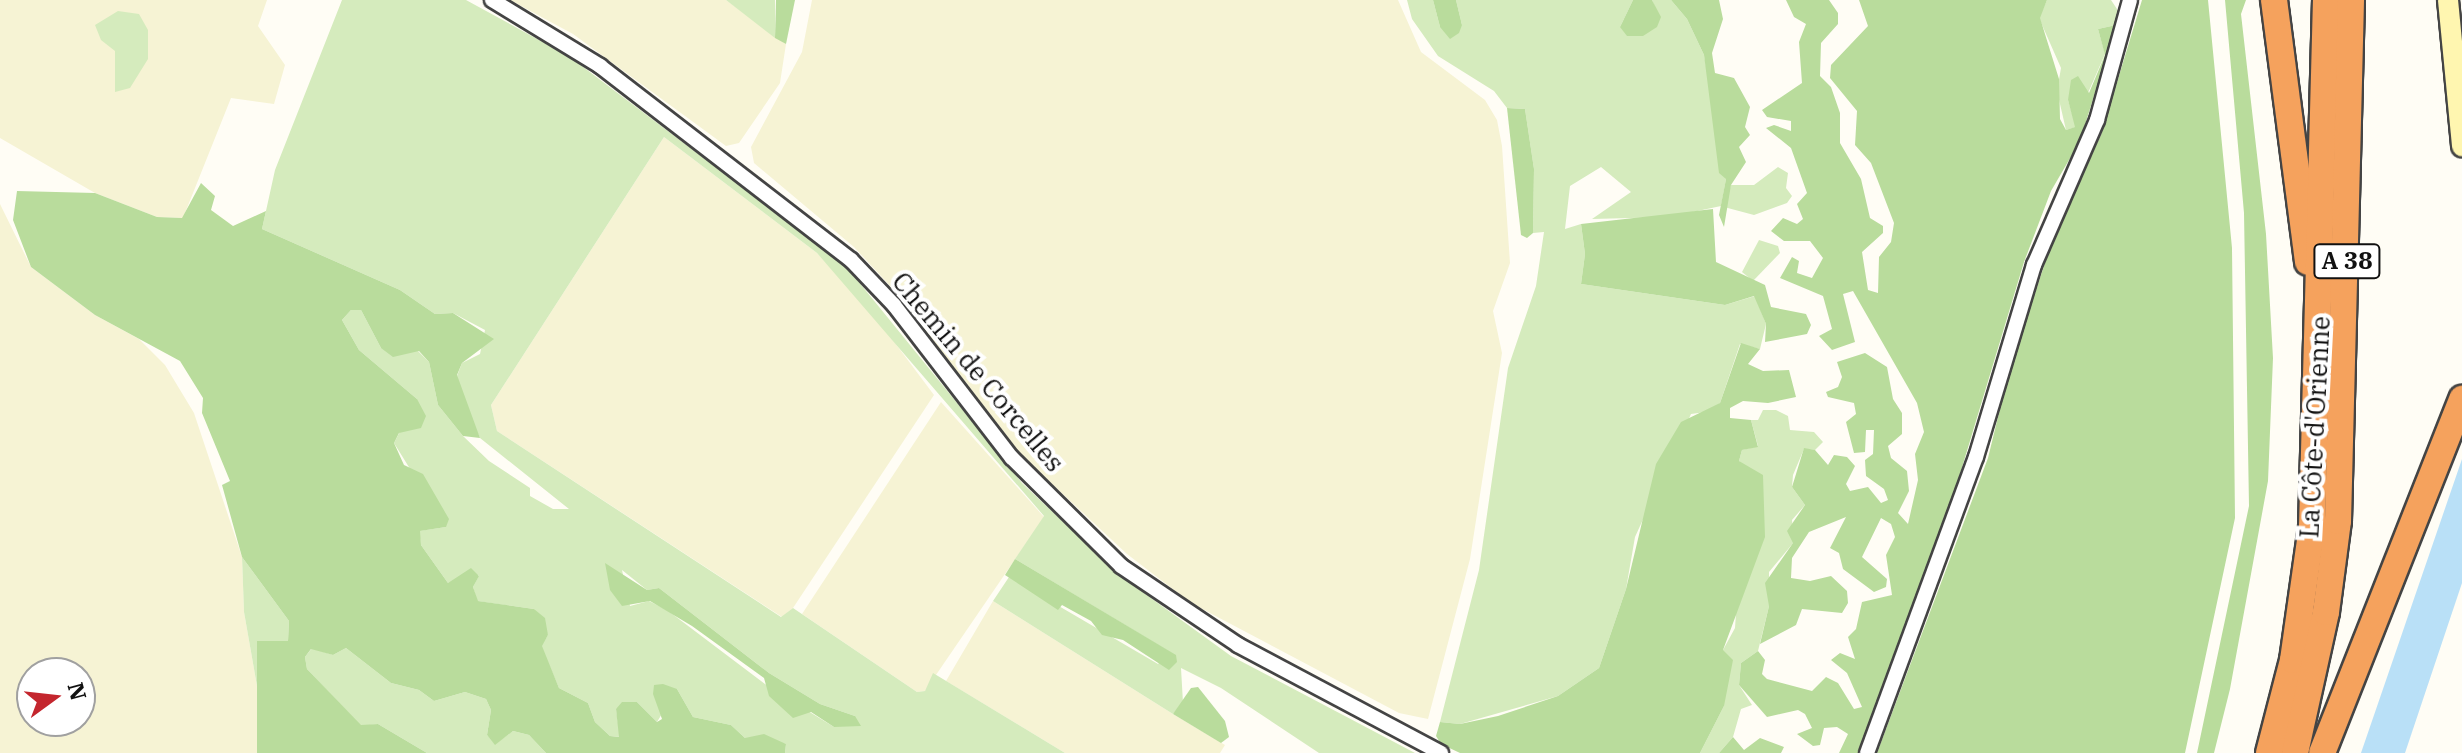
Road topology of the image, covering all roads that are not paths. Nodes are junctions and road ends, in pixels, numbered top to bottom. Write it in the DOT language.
graph roads {
  1 [pos="492,0"];
  2 [pos="2130,0"];
  3 [pos="2274,0"];
  4 [pos="2326,0"];
  5 [pos="2351,0"];
  6 [pos="2448,0"];
  7 [pos="2462,146"];
  8 [pos="2320,382"];
  9 [pos="2462,399"];
  10 [pos="1441,753"];
  11 [pos="1867,753"];
  12 [pos="2269,753"];
  13 [pos="2295,753"];
  14 [pos="2322,753"];
  1 -- 10 [label="street, Chemin de Corcelles"];
  2 -- 11 [label="street"];
  3 -- 8 [label="highway"];
  4 -- 8 [label="highway, La Côte-d'Orienne / A 38"];
  5 -- 13 [label="highway, La Côte-d'Orienne / A 38"];
  6 -- 7 [label="main road"];
  8 -- 12 [label="highway, La Côte-d'Orienne / A 38"];
  9 -- 14 [label="highway"];
}
